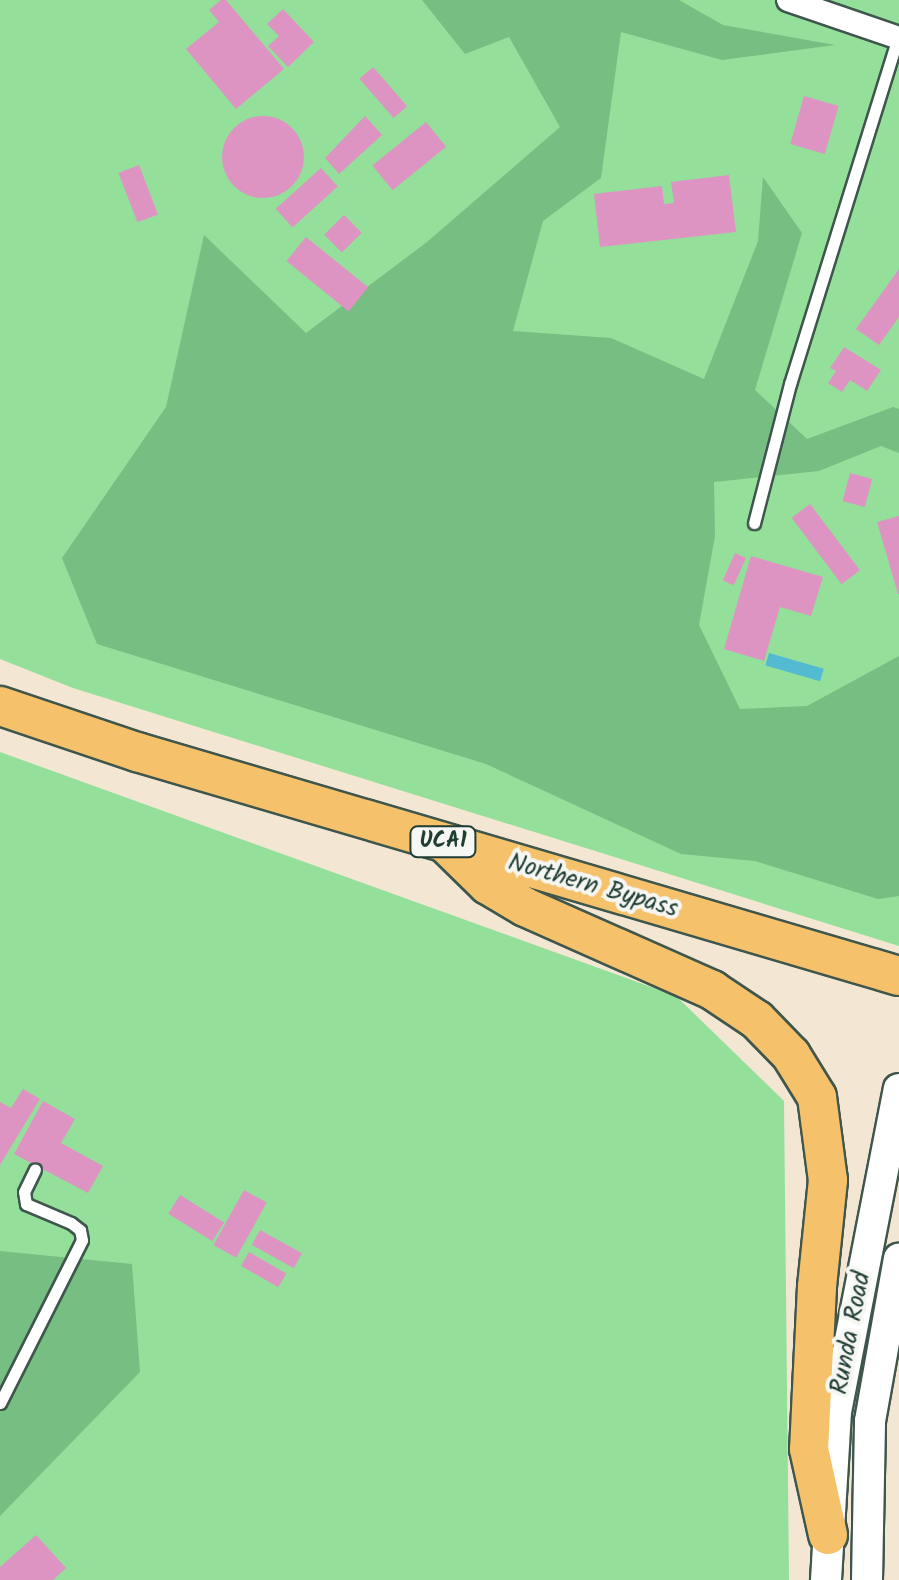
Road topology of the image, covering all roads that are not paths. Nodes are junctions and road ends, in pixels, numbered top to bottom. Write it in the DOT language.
graph roads {
  1 [pos="788,0"];
  2 [pos="898,38"];
  3 [pos="754,522"];
  4 [pos="0,706"];
  5 [pos="445,842"];
  6 [pos="893,974"];
  7 [pos="899,1089"];
  8 [pos="35,1169"];
  9 [pos="899,1259"];
  10 [pos="0,1402"];
  11 [pos="828,1535"];
  12 [pos="826,1580"];
  13 [pos="867,1580"];
  1 -- 2 [label="street"];
  2 -- 3 [label="lane"];
  4 -- 5 [label="main road, Northern Bypass / UCA1"];
  5 -- 6 [label="main road, Northern Bypass / UCA1"];
  5 -- 11 [label="main road"];
  7 -- 11 [label="street, Runda Road"];
  8 -- 10 [label="lane"];
  9 -- 13 [label="street, Runda Road"];
  11 -- 12 [label="street, Runda Road"];
}
